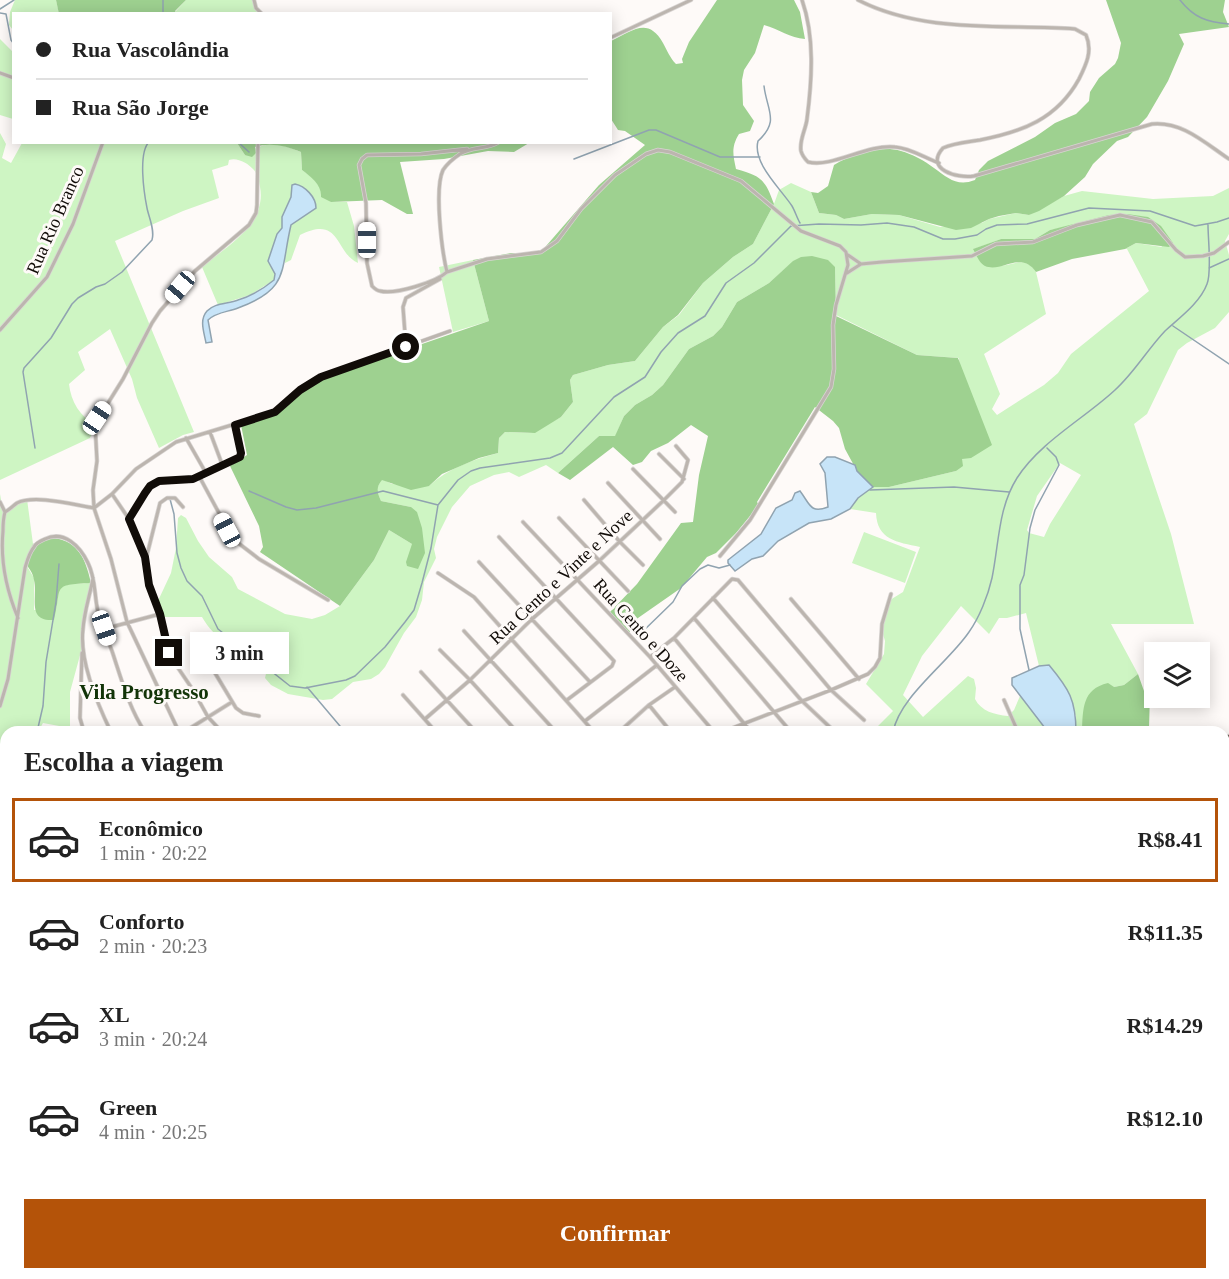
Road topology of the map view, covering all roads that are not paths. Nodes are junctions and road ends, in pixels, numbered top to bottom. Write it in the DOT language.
graph roads {
  1 [pos="691,0"];
  2 [pos="802,0"];
  3 [pos="858,0"];
  4 [pos="612,37"];
  5 [pos="102,144"];
  6 [pos="258,144"];
  7 [pos="496,144"];
  8 [pos="469,149"];
  9 [pos="1229,159"];
  10 [pos="939,163"];
  11 [pos="1229,242"];
  12 [pos="848,255"];
  13 [pos="861,264"];
  14 [pos="447,272"];
  15 [pos="846,273"];
  16 [pos="442,277"];
  17 [pos="0,330"];
  18 [pos="450,331"];
  19 [pos="406,347"];
  20 [pos="235,425"];
  21 [pos="210,432"];
  22 [pos="186,438"];
  23 [pos="676,446"];
  24 [pos="659,454"];
  25 [pos="222,464"];
  26 [pos="633,469"];
  27 [pos="206,473"];
  28 [pos="199,476"];
  29 [pos="684,479"];
  30 [pos="608,483"];
  31 [pos="112,494"];
  32 [pos="584,500"];
  33 [pos="663,501"];
  34 [pos="0,502"];
  35 [pos="183,507"];
  36 [pos="94,508"];
  37 [pos="5,512"];
  38 [pos="675,512"];
  39 [pos="559,518"];
  40 [pos="129,519"];
  41 [pos="642,521"];
  42 [pos="523,522"];
  43 [pos="499,537"];
  44 [pos="660,539"];
  45 [pos="620,542"];
  46 [pos="720,556"];
  47 [pos="146,561"];
  48 [pos="599,561"];
  49 [pos="479,562"];
  50 [pos="643,565"];
  51 [pos="438,573"];
  52 [pos="93,577"];
  53 [pos="578,580"];
  54 [pos="628,591"];
  55 [pos="891,594"];
  56 [pos="713,598"];
  57 [pos="791,599"];
  58 [pos="328,600"];
  59 [pos="554,600"];
  60 [pos="160,614"];
  61 [pos="694,618"];
  62 [pos="532,619"];
  63 [pos="18,620"];
  64 [pos="127,622"];
  65 [pos="104,628"];
  66 [pos="464,631"];
  67 [pos="674,638"];
  68 [pos="512,640"];
  69 [pos="200,648"];
  70 [pos="440,650"];
  71 [pos="82,651"];
  72 [pos="650,657"];
  73 [pos="491,660"];
  74 [pos="657,665"];
  75 [pos="421,672"];
  76 [pos="859,679"];
  77 [pos="470,680"];
  78 [pos="590,682"];
  79 [pos="675,687"];
  80 [pos="831,690"];
  81 [pos="403,695"];
  82 [pos="447,700"];
  83 [pos="567,700"];
  84 [pos="801,700"];
  85 [pos="1004,700"];
  86 [pos="231,702"];
  87 [pos="649,705"];
  88 [pos="0,706"];
  89 [pos="772,712"];
  90 [pos="259,716"];
  91 [pos="208,717"];
  92 [pos="425,719"];
  93 [pos="864,720"];
  94 [pos="585,721"];
  95 [pos="743,724"];
  96 [pos="82,726"];
  97 [pos="108,726"];
  98 [pos="142,726"];
  99 [pos="178,726"];
  100 [pos="192,726"];
  101 [pos="216,726"];
  102 [pos="431,726"];
  103 [pos="471,726"];
  104 [pos="512,726"];
  105 [pos="551,726"];
  106 [pos="589,726"];
  107 [pos="626,726"];
  108 [pos="666,726"];
  109 [pos="709,726"];
  110 [pos="738,726"];
  111 [pos="785,726"];
  112 [pos="829,726"];
  113 [pos="1015,726"];
  1 -- 4 [label="street"];
  2 -- 10 [label="street"];
  3 -- 10 [label="street"];
  5 -- 17 [label="street, Rua Rio Branco"];
  6 -- 36 [label="street"];
  7 -- 8 [label="street"];
  8 -- 14 [label="street"];
  8 -- 16 [label="street"];
  9 -- 10 [label="street"];
  11 -- 13 [label="street"];
  12 -- 13 [label="street"];
  12 -- 14 [label="street"];
  12 -- 15 [label="street"];
  13 -- 15 [label="street"];
  14 -- 16 [label="street"];
  15 -- 46 [label="street"];
  16 -- 19 [label="street"];
  18 -- 19 [label="street"];
  19 -- 20 [label="street"];
  20 -- 21 [label="street"];
  20 -- 25 [label="street"];
  21 -- 22 [label="street"];
  21 -- 25 [label="street"];
  22 -- 27 [label="street"];
  22 -- 31 [label="street"];
  23 -- 29 [label="street"];
  24 -- 29 [label="street"];
  25 -- 27 [label="street"];
  26 -- 33 [label="street"];
  27 -- 28 [label="street"];
  28 -- 40 [label="street"];
  28 -- 58 [label="street"];
  29 -- 33 [label="street, Rua Cento e Vinte e Nove"];
  30 -- 41 [label="street"];
  31 -- 36 [label="street"];
  31 -- 40 [label="street"];
  32 -- 45 [label="street"];
  33 -- 38 [label="street"];
  33 -- 41 [label="street, Rua Cento e Vinte e Nove"];
  34 -- 37 [label="street"];
  35 -- 47 [label="street"];
  36 -- 37 [label="street"];
  36 -- 64 [label="street"];
  37 -- 63 [label="street"];
  39 -- 48 [label="street"];
  40 -- 47 [label="street"];
  41 -- 44 [label="street"];
  41 -- 45 [label="street, Rua Cento e Vinte e Nove"];
  42 -- 53 [label="street, Rua Cento e Doze"];
  43 -- 59 [label="street"];
  45 -- 48 [label="street, Rua Cento e Vinte e Nove"];
  45 -- 50 [label="street"];
  47 -- 60 [label="street"];
  48 -- 53 [label="street, Rua Cento e Vinte e Nove"];
  48 -- 54 [label="street"];
  49 -- 62 [label="street"];
  51 -- 68 [label="street"];
  52 -- 63 [label="street"];
  52 -- 65 [label="street"];
  52 -- 71 [label="street"];
  53 -- 59 [label="street, Rua Cento e Vinte e Nove"];
  53 -- 72 [label="street, Rua Cento e Doze"];
  55 -- 76 [label="street"];
  56 -- 61 [label="street"];
  56 -- 80 [label="street"];
  56 -- 84 [label="street"];
  57 -- 76 [label="street"];
  59 -- 62 [label="street, Rua Cento e Vinte e Nove"];
  59 -- 78 [label="street"];
  60 -- 64 [label="street"];
  60 -- 91 [label="street"];
  61 -- 67 [label="street"];
  61 -- 89 [label="street"];
  62 -- 68 [label="street, Rua Cento e Vinte e Nove"];
  62 -- 78 [label="street"];
  63 -- 88 [label="street"];
  64 -- 65 [label="street"];
  64 -- 99 [label="street"];
  65 -- 98 [label="street"];
  66 -- 73 [label="street"];
  67 -- 72 [label="street"];
  67 -- 95 [label="street"];
  68 -- 73 [label="street, Rua Cento e Vinte e Nove"];
  68 -- 83 [label="street"];
  69 -- 86 [label="street"];
  70 -- 77 [label="street"];
  71 -- 96 [label="street"];
  71 -- 97 [label="street"];
  72 -- 74 [label="street, Rua Cento e Doze"];
  73 -- 77 [label="street, Rua Cento e Vinte e Nove"];
  73 -- 105 [label="street"];
  74 -- 79 [label="street, Rua Cento e Doze"];
  74 -- 94 [label="street"];
  75 -- 82 [label="street"];
  76 -- 80 [label="street"];
  77 -- 82 [label="street, Rua Cento e Vinte e Nove"];
  77 -- 104 [label="street"];
  78 -- 83 [label="street"];
  79 -- 87 [label="street"];
  79 -- 109 [label="street, Rua Cento e Doze"];
  80 -- 84 [label="street"];
  80 -- 93 [label="street"];
  81 -- 92 [label="street"];
  82 -- 92 [label="street, Rua Cento e Vinte e Nove"];
  82 -- 103 [label="street"];
  83 -- 94 [label="street"];
  84 -- 89 [label="street"];
  84 -- 112 [label="street"];
  85 -- 113 [label="street"];
  86 -- 90 [label="street"];
  86 -- 91 [label="street"];
  87 -- 107 [label="street"];
  87 -- 108 [label="street"];
  89 -- 95 [label="street"];
  89 -- 111 [label="street"];
  91 -- 100 [label="street"];
  91 -- 101 [label="street"];
  92 -- 102 [label="street"];
  94 -- 106 [label="street"];
  95 -- 110 [label="street"];
}
